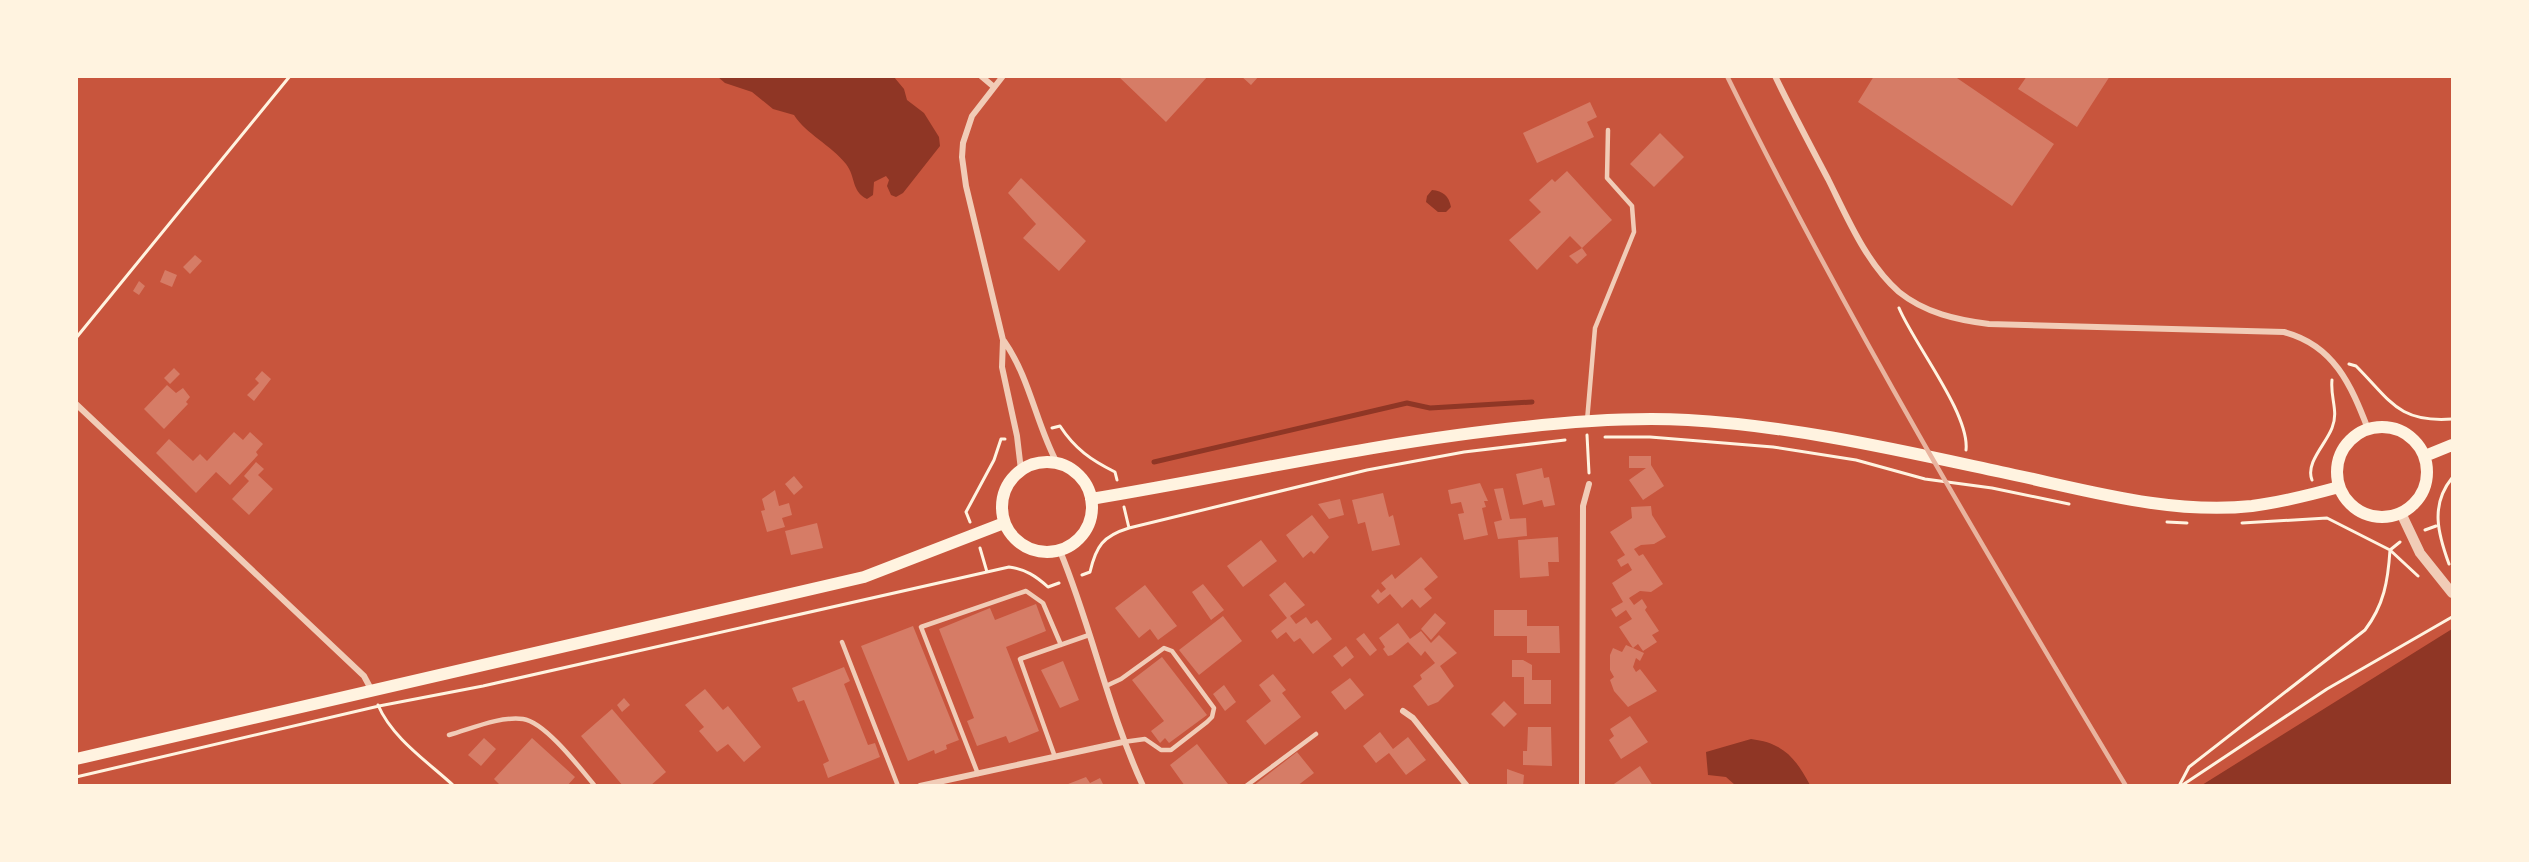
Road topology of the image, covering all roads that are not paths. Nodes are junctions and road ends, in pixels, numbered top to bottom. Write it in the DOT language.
graph roads {
  1 [pos="981,76"];
  2 [pos="1004,76"];
  3 [pos="1785,76"];
  4 [pos="1776,78"];
  5 [pos="994,87"];
  6 [pos="1608,130"];
  7 [pos="1004,340"];
  8 [pos="76,404"];
  9 [pos="1587,421"];
  10 [pos="2368,429"];
  11 [pos="2452,445"];
  12 [pos="2425,456"];
  13 [pos="1057,463"];
  14 [pos="1021,470"];
  15 [pos="1589,484"];
  16 [pos="2339,487"];
  17 [pos="1091,499"];
  18 [pos="2400,513"];
  19 [pos="1004,523"];
  20 [pos="1060,551"];
  21 [pos="2452,593"];
  22 [pos="1089,635"];
  23 [pos="842,642"];
  24 [pos="1061,645"];
  25 [pos="1106,686"];
  26 [pos="372,691"];
  27 [pos="1403,711"];
  28 [pos="1316,734"];
  29 [pos="449,735"];
  30 [pos="1123,742"];
  31 [pos="1055,757"];
  32 [pos="76,759"];
  33 [pos="978,774"];
  34 [pos="595,786"];
  35 [pos="898,786"];
  36 [pos="920,786"];
  37 [pos="1143,786"];
  38 [pos="1246,786"];
  39 [pos="1467,786"];
  40 [pos="1582,786"];
  1 -- 5 [label="street"];
  2 -- 5 [label="street"];
  3 -- 4 [label="lane"];
  4 -- 10 [label="street"];
  5 -- 7 [label="street"];
  6 -- 9 [label="lane"];
  7 -- 13 [label="street"];
  7 -- 14 [label="street"];
  8 -- 26 [label="street"];
  9 -- 16 [label="main road"];
  9 -- 17 [label="main road"];
  10 -- 12 [label="main road"];
  10 -- 16 [label="main road"];
  11 -- 12 [label="main road"];
  12 -- 18 [label="main road"];
  13 -- 14 [label="main road"];
  13 -- 17 [label="main road"];
  14 -- 19 [label="main road"];
  15 -- 40 [label="street"];
  16 -- 18 [label="main road"];
  17 -- 20 [label="main road"];
  18 -- 21 [label="street"];
  19 -- 20 [label="main road"];
  19 -- 26 [label="main road"];
  20 -- 22 [label="street"];
  22 -- 24 [label="lane"];
  22 -- 25 [label="street"];
  23 -- 35 [label="lane"];
  24 -- 31 [label="lane"];
  24 -- 33 [label="lane"];
  25 -- 30 [label="street"];
  25 -- 30 [label="lane"];
  26 -- 32 [label="main road"];
  27 -- 39 [label="street"];
  28 -- 38 [label="lane"];
  29 -- 34 [label="lane"];
  30 -- 31 [label="street"];
  30 -- 37 [label="street"];
  31 -- 33 [label="street"];
  33 -- 36 [label="street"];
}
